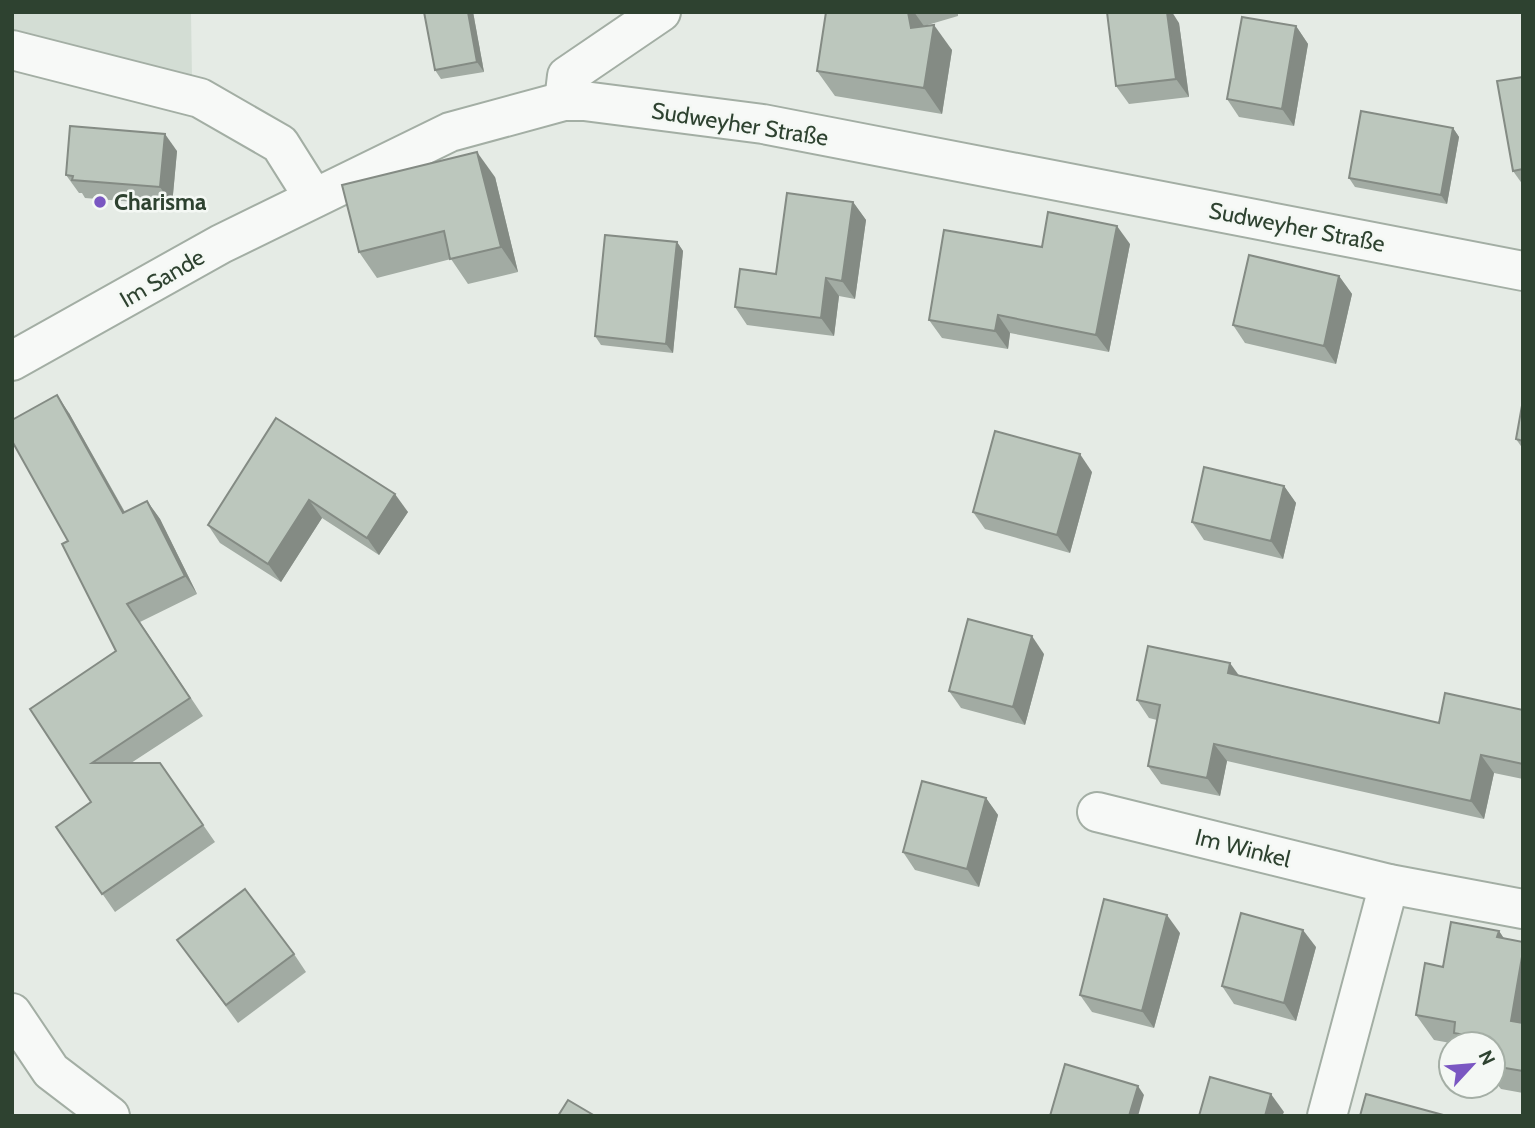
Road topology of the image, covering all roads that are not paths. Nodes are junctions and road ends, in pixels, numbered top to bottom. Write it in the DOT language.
graph roads {
  1 [pos="661,12"];
  2 [pos="12,50"];
  3 [pos="564,101"];
  4 [pos="314,198"];
  5 [pos="1523,271"];
  6 [pos="12,361"];
  7 [pos="1097,812"];
  8 [pos="1389,884"];
  9 [pos="1523,909"];
  10 [pos="12,1013"];
  11 [pos="110,1116"];
  12 [pos="1327,1116"];
  1 -- 3 [label="street"];
  2 -- 4 [label="street"];
  3 -- 4 [label="street, Sudweyher Straße"];
  3 -- 5 [label="street, Sudweyher Straße"];
  4 -- 6 [label="street, Im Sande"];
  7 -- 8 [label="street, Im Winkel"];
  8 -- 9 [label="street, Im Winkel"];
  8 -- 12 [label="street"];
  10 -- 11 [label="street"];
}
